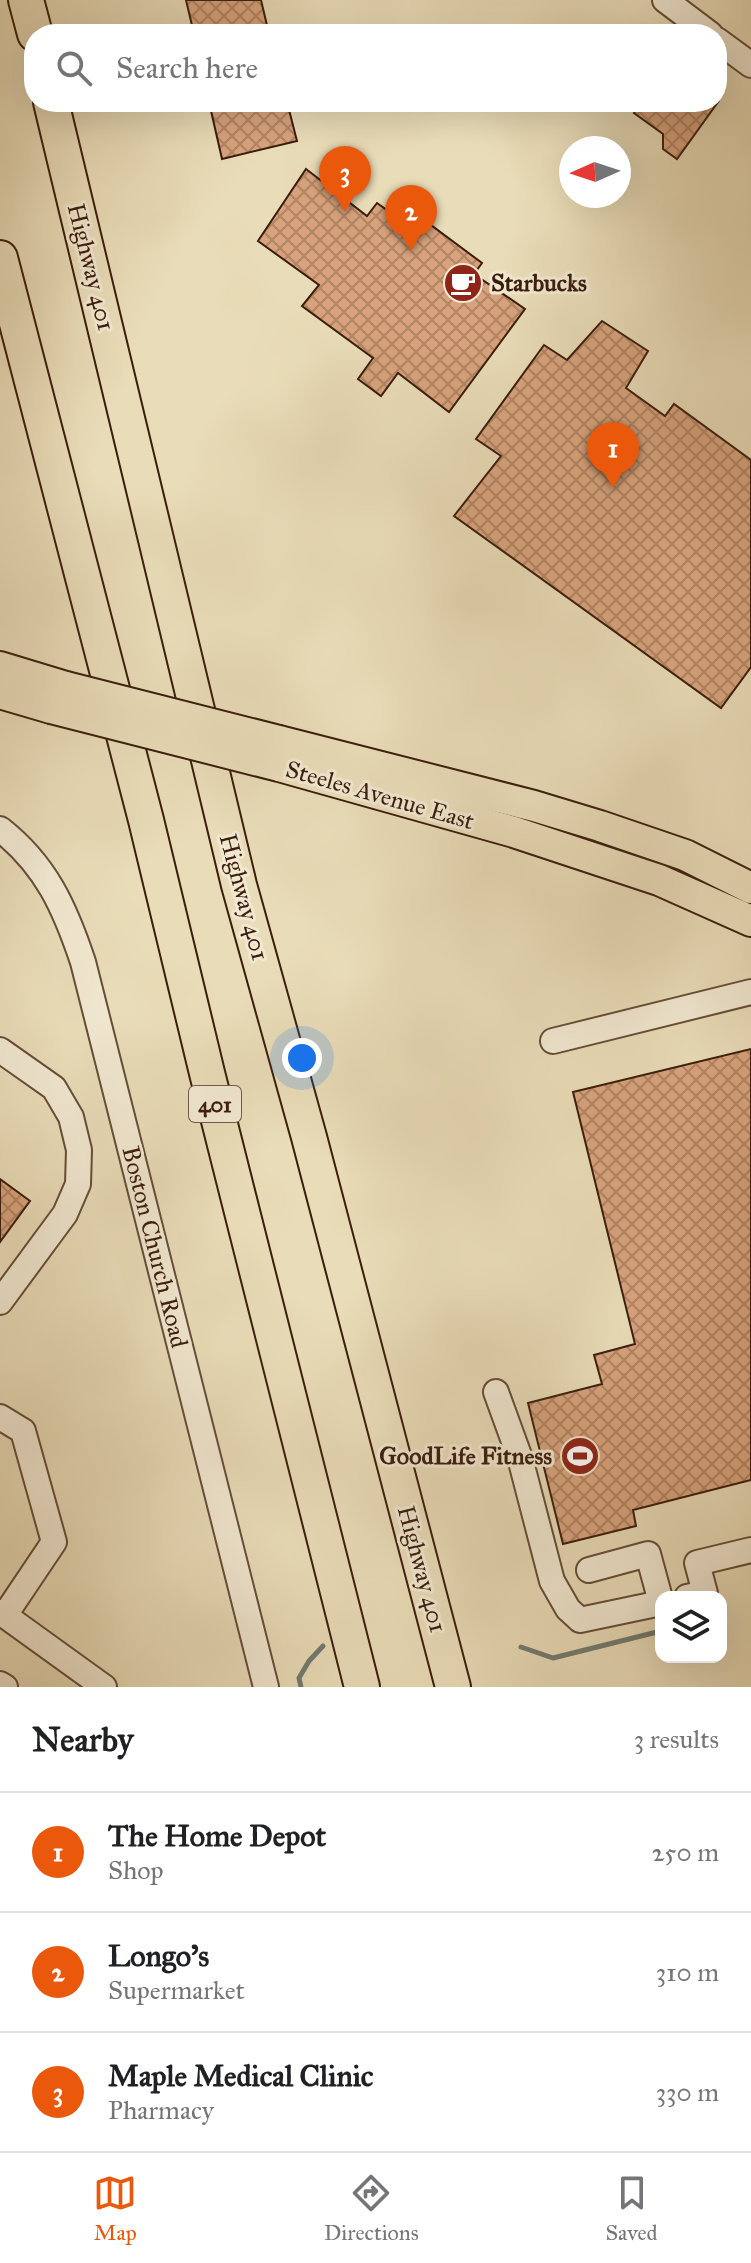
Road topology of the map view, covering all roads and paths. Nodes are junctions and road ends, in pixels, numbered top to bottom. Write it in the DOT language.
graph roads {
  1 [pos="26,0"];
  2 [pos="665,0"];
  3 [pos="32,24"];
  4 [pos="697,24"];
  5 [pos="727,47"];
  6 [pos="751,65"];
  7 [pos="53,112"];
  8 [pos="0,258"];
  9 [pos="0,667"];
  10 [pos="0,693"];
  11 [pos="59,697"];
  12 [pos="279,754"];
  13 [pos="0,829"];
  14 [pos="751,888"];
  15 [pos="751,921"];
  16 [pos="751,992"];
  17 [pos="553,1041"];
  18 [pos="0,1050"];
  19 [pos="0,1302"];
  20 [pos="496,1392"];
  21 [pos="0,1417"];
  22 [pos="751,1550"];
  23 [pos="589,1570"];
  24 [pos="658,1591"];
  25 [pos="704,1591"];
  26 [pos="655,1603"];
  27 [pos="3,1613"];
  28 [pos="104,1687"];
  29 [pos="266,1687"];
  30 [pos="362,1687"];
  31 [pos="453,1687"];
  1 -- 3 [label="highway"];
  2 -- 4 [label="street"];
  5 -- 6 [label="street"];
  7 -- 31 [label="highway, Highway 401"];
  8 -- 30 [label="highway, 401"];
  9 -- 11 [label="main road, Steeles Avenue East"];
  10 -- 11 [label="main road, Steeles Avenue East"];
  11 -- 12 [label="main road, Steeles Avenue East, bridge"];
  12 -- 14 [label="main road, Steeles Avenue East"];
  12 -- 15 [label="main road, Steeles Avenue East"];
  13 -- 29 [label="street, Boston Church Road"];
  16 -- 17 [label="street"];
  18 -- 19 [label="street"];
  20 -- 26 [label="street"];
  21 -- 27 [label="street"];
  22 -- 25 [label="street"];
  23 -- 24 [label="street"];
  27 -- 28 [label="street"];
}
